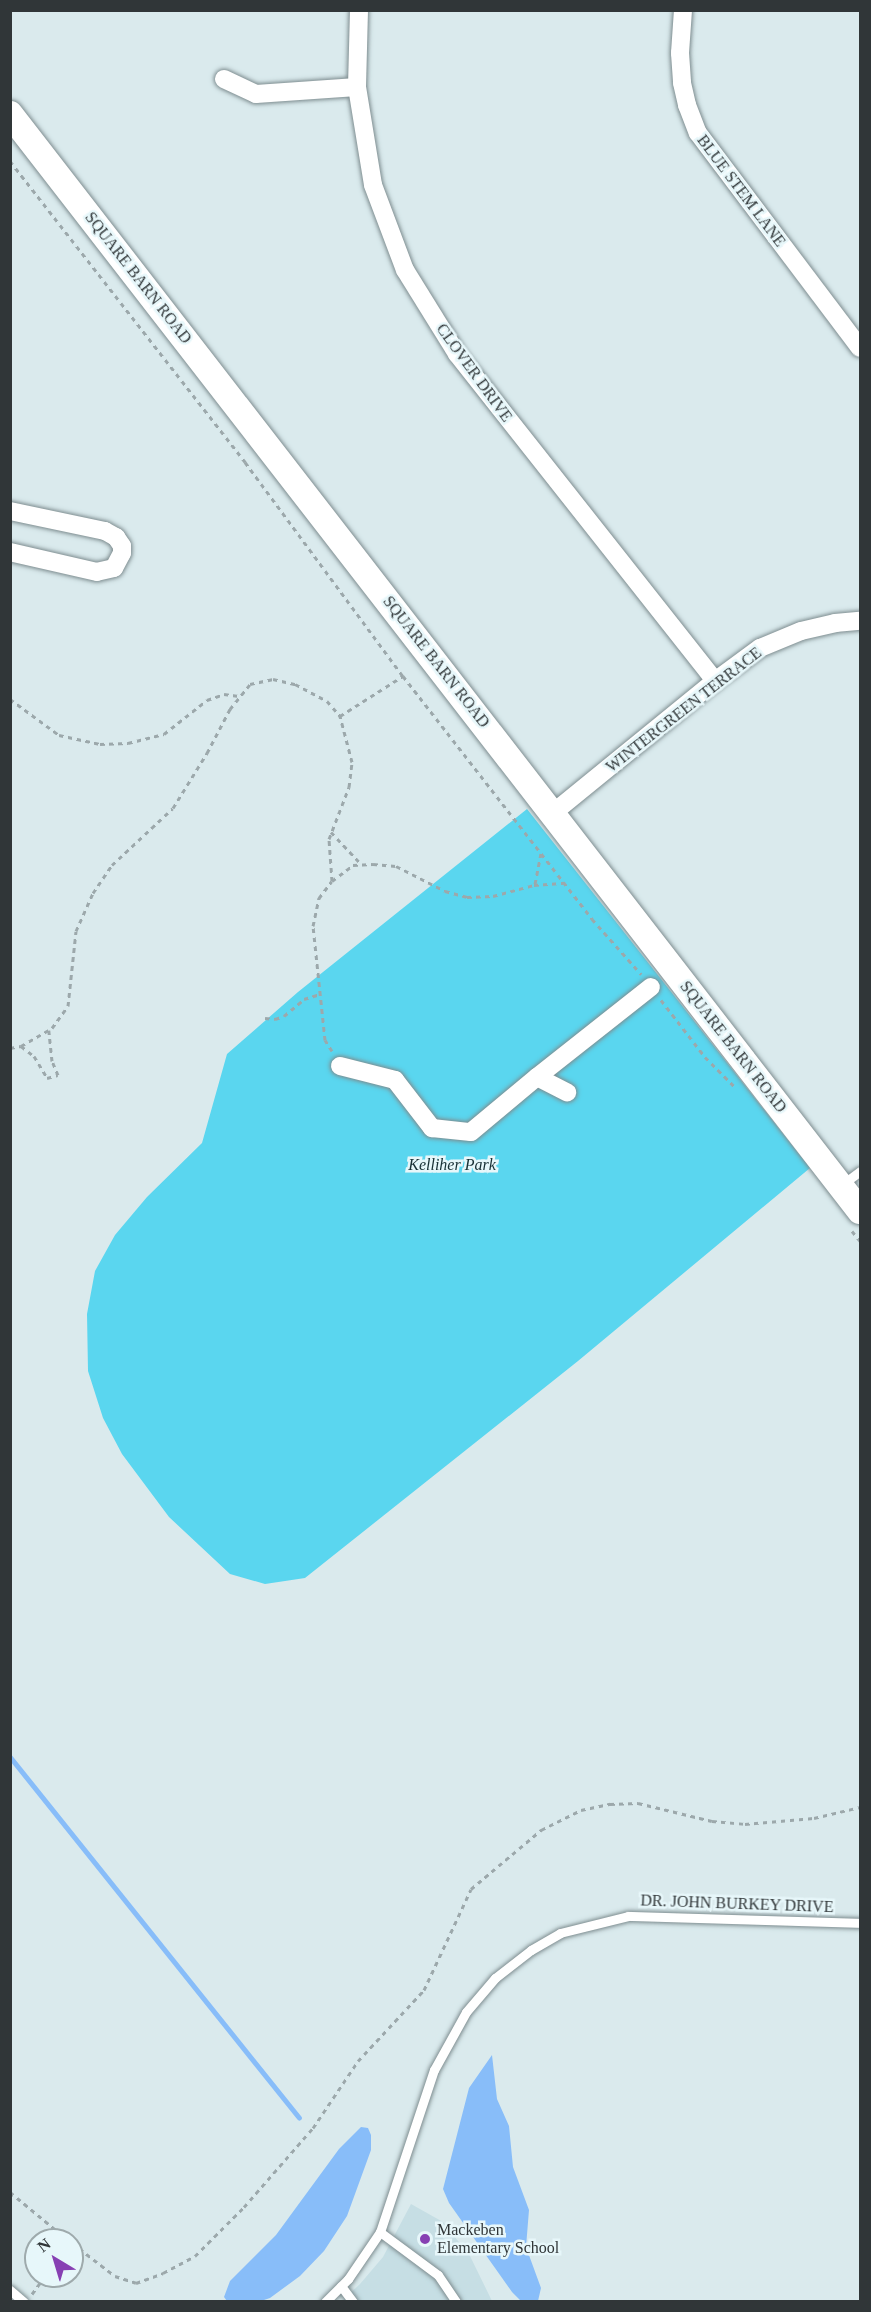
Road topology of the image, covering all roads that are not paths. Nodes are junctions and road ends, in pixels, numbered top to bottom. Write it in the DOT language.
graph roads {
  1 [pos="359,10"];
  2 [pos="683,10"];
  3 [pos="224,79"];
  4 [pos="357,87"];
  5 [pos="10,114"];
  6 [pos="861,348"];
  7 [pos="10,512"];
  8 [pos="10,552"];
  9 [pos="861,621"];
  10 [pos="715,681"];
  11 [pos="553,813"];
  12 [pos="651,987"];
  13 [pos="340,1066"];
  14 [pos="537,1077"];
  15 [pos="567,1092"];
  16 [pos="851,1179"];
  17 [pos="853,1217"];
  18 [pos="861,1923"];
  19 [pos="380,2232"];
  20 [pos="341,2286"];
  21 [pos="10,2290"];
  22 [pos="25,2301"];
  23 [pos="325,2301"];
  24 [pos="353,2301"];
  25 [pos="456,2301"];
  1 -- 4 [label="street, CLOVER DRIVE"];
  2 -- 6 [label="street, BLUE STEM LANE"];
  3 -- 4 [label="street"];
  4 -- 10 [label="street, CLOVER DRIVE"];
  5 -- 11 [label="street, SQUARE BARN ROAD"];
  7 -- 8 [label="street"];
  9 -- 10 [label="street, WINTERGREEN TERRACE"];
  10 -- 11 [label="street, WINTERGREEN TERRACE"];
  11 -- 16 [label="street, SQUARE BARN ROAD"];
  12 -- 14 [label="street"];
  13 -- 14 [label="street"];
  14 -- 15 [label="street"];
  16 -- 17 [label="street, SQUARE BARN ROAD"];
  18 -- 19 [label="lane, DR. JOHN BURKEY DRIVE"];
  19 -- 20 [label="lane, DR. JOHN BURKEY DRIVE"];
  19 -- 25 [label="lane"];
  20 -- 23 [label="lane, DR. JOHN BURKEY DRIVE"];
  20 -- 24 [label="lane"];
  21 -- 22 [label="lane"];
}
